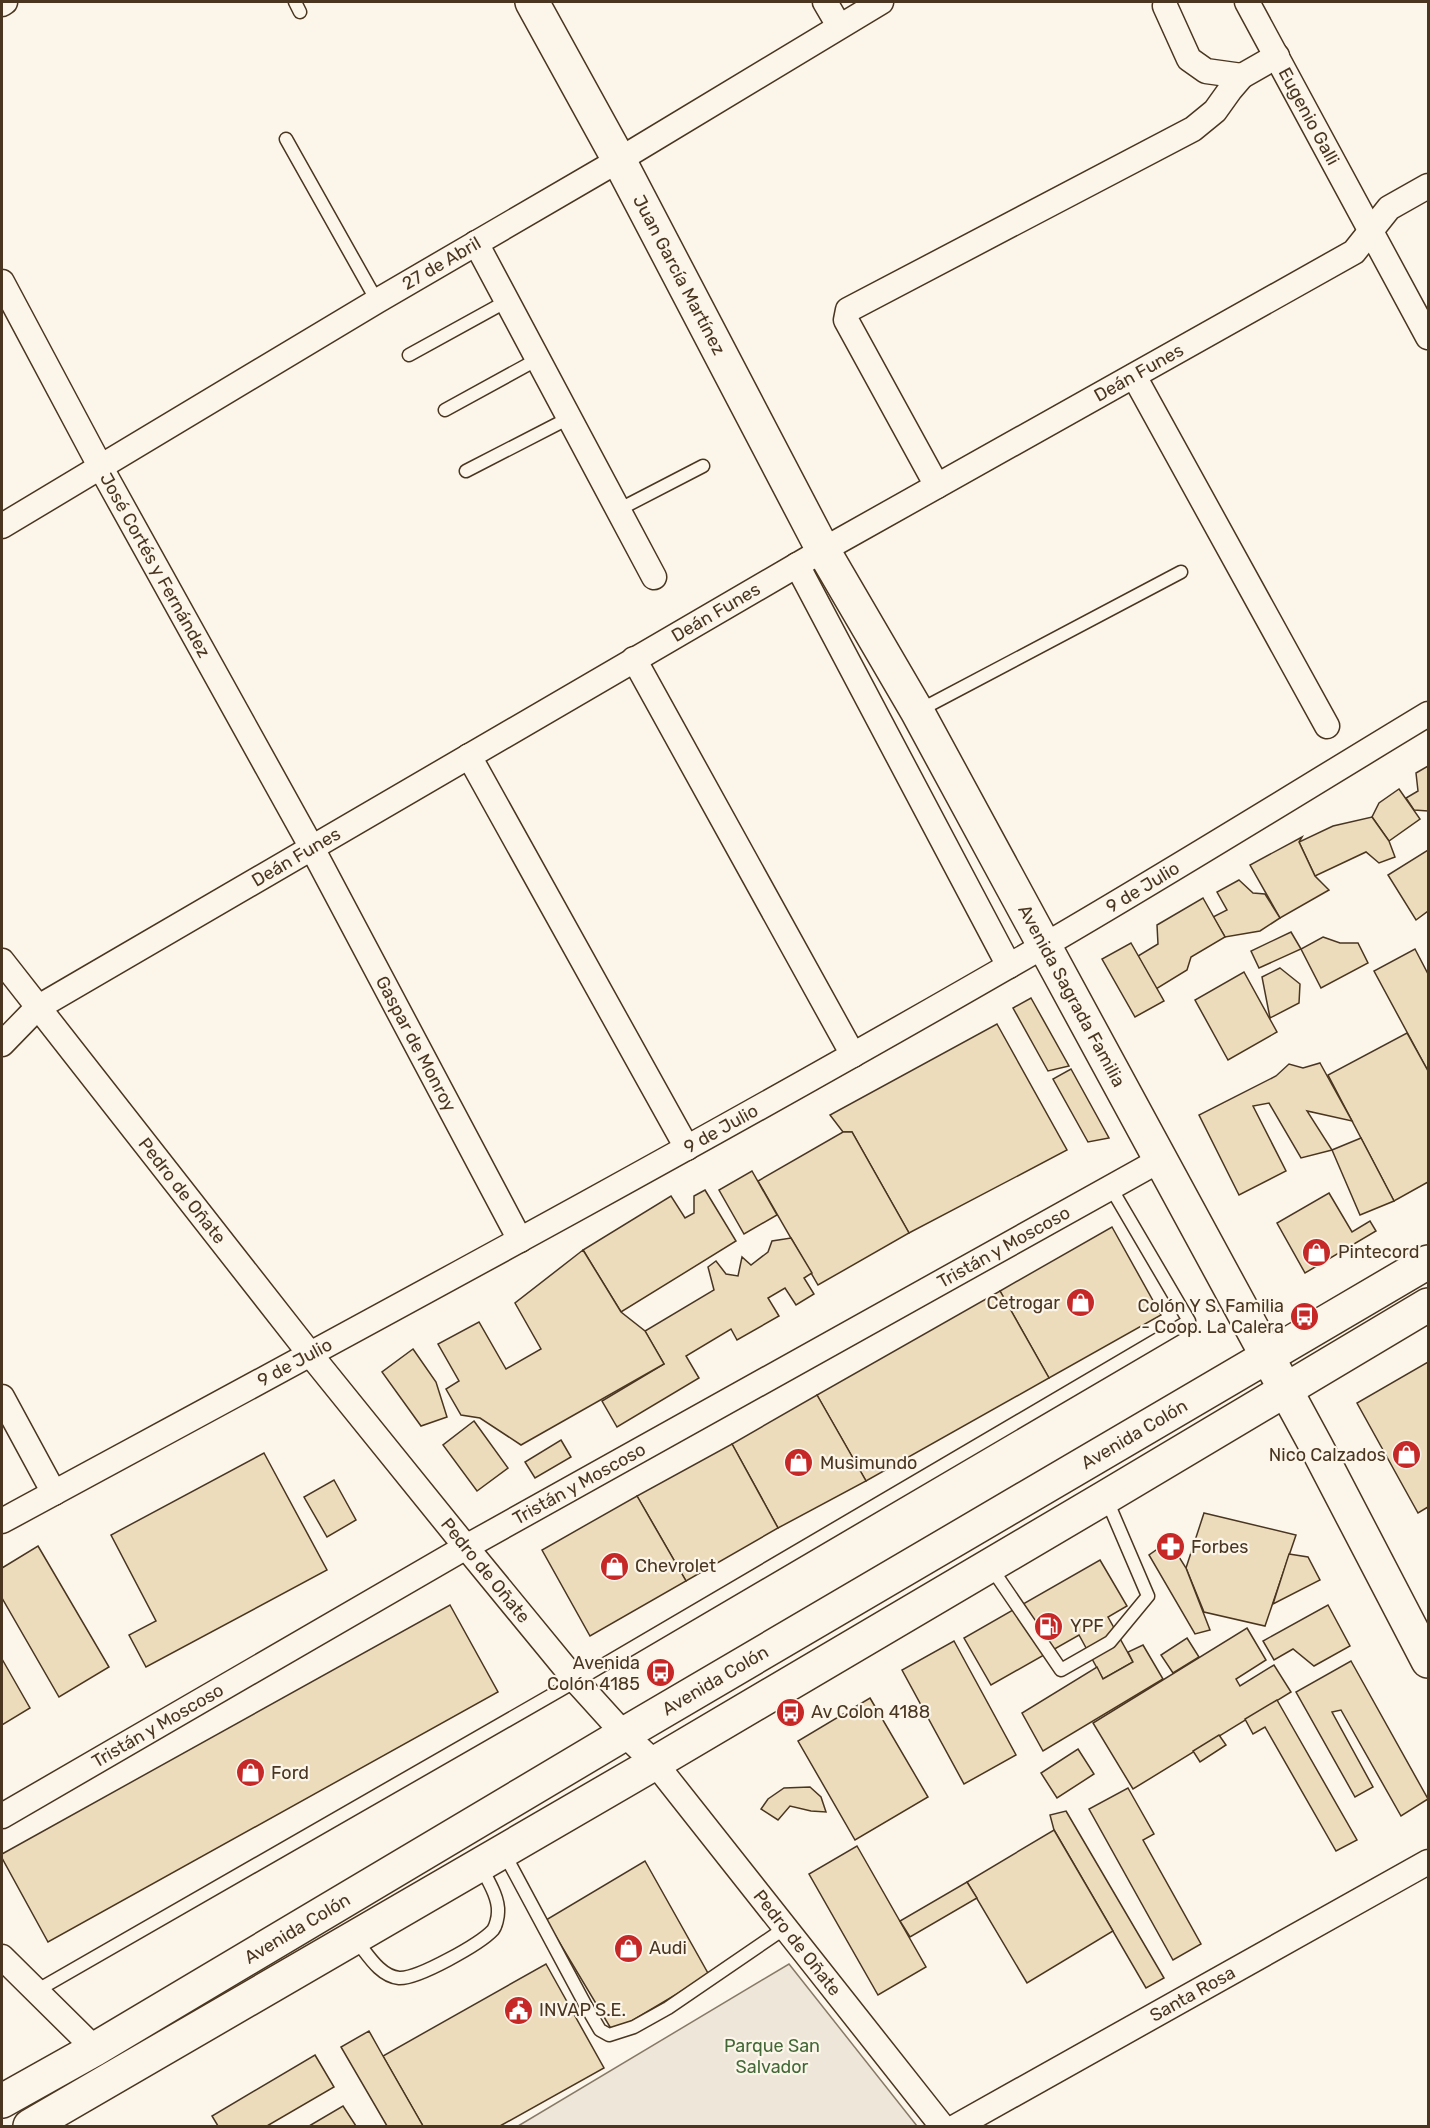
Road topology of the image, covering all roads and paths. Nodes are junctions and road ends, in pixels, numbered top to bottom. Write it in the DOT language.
graph roads {
  1 [pos="6,2"];
  2 [pos="532,2"];
  3 [pos="825,2"];
  4 [pos="881,2"];
  5 [pos="1247,2"];
  6 [pos="2,4"];
  7 [pos="1164,6"];
  8 [pos="839,26"];
  9 [pos="1277,56"];
  10 [pos="1242,76"];
  11 [pos="286,139"];
  12 [pos="619,160"];
  13 [pos="1428,186"];
  14 [pos="1372,231"];
  15 [pos="476,243"];
  16 [pos="2,282"];
  17 [pos="376,301"];
  18 [pos="507,301"];
  19 [pos="1428,337"];
  20 [pos="409,355"];
  21 [pos="538,359"];
  22 [pos="1134,376"];
  23 [pos="445,410"];
  24 [pos="569,418"];
  25 [pos="100,466"];
  26 [pos="703,466"];
  27 [pos="466,471"];
  28 [pos="937,486"];
  29 [pos="618,510"];
  30 [pos="2,526"];
  31 [pos="810,557"];
  32 [pos="1181,572"];
  33 [pos="654,577"];
  34 [pos="634,659"];
  35 [pos="917,711"];
  36 [pos="1428,714"];
  37 [pos="1327,726"];
  38 [pos="469,756"];
  39 [pos="312,848"];
  40 [pos="1044,946"];
  41 [pos="2,961"];
  42 [pos="1009,966"];
  43 [pos="37,1008"];
  44 [pos="2,1044"];
  45 [pos="852,1054"];
  46 [pos="687,1148"];
  47 [pos="1160,1160"];
  48 [pos="1111,1188"];
  49 [pos="520,1240"];
  50 [pos="1428,1262"];
  51 [pos="1428,1305"];
  52 [pos="310,1354"];
  53 [pos="1266,1358"];
  54 [pos="1284,1389"];
  55 [pos="2,1397"];
  56 [pos="1316,1446"];
  57 [pos="54,1493"];
  58 [pos="1106,1497"];
  59 [pos="2,1521"];
  60 [pos="466,1547"];
  61 [pos="989,1565"];
  62 [pos="1428,1636"];
  63 [pos="1428,1661"];
  64 [pos="576,1681"];
  65 [pos="624,1734"];
  66 [pos="655,1763"];
  67 [pos="2,1816"];
  68 [pos="492,1858"];
  69 [pos="1428,1862"];
  70 [pos="785,1928"];
  71 [pos="354,1938"];
  72 [pos="2,1957"];
  73 [pos="36,1991"];
  74 [pos="95,2049"];
  75 [pos="2,2101"];
  76 [pos="30,2127"];
  77 [pos="942,2127"];
  78 [pos="957,2127"];
  1 -- 6 [label="street"];
  2 -- 12 [label="main road, Juan García Martínez"];
  3 -- 8 [label="street"];
  4 -- 8 [label="street, 27 de Abril"];
  5 -- 9 [label="street, Eugenio Galli"];
  7 -- 10 [label="street"];
  8 -- 12 [label="street, 27 de Abril"];
  9 -- 10 [label="street"];
  9 -- 14 [label="street, Eugenio Galli"];
  10 -- 28 [label="street"];
  11 -- 17 [label="lane"];
  12 -- 15 [label="street, 27 de Abril"];
  12 -- 31 [label="main road, Juan García Martínez"];
  13 -- 14 [label="street, Deán Funes"];
  14 -- 19 [label="street, Eugenio Galli"];
  14 -- 22 [label="street, Deán Funes"];
  15 -- 17 [label="street, 27 de Abril"];
  15 -- 18 [label="street"];
  16 -- 25 [label="street, José Cortés y Fernández"];
  17 -- 25 [label="street, 27 de Abril"];
  18 -- 20 [label="lane"];
  18 -- 21 [label="street"];
  21 -- 23 [label="lane"];
  21 -- 24 [label="street"];
  22 -- 28 [label="street, Deán Funes"];
  22 -- 37 [label="street"];
  24 -- 27 [label="lane"];
  24 -- 29 [label="street"];
  25 -- 30 [label="street, 27 de Abril"];
  25 -- 39 [label="street, José Cortés y Fernández"];
  26 -- 29 [label="lane"];
  28 -- 31 [label="street, Deán Funes"];
  29 -- 33 [label="street"];
  31 -- 34 [label="street, Deán Funes"];
  31 -- 35 [label="main road, Avenida Sagrada Familia"];
  31 -- 42 [label="street"];
  32 -- 35 [label="lane"];
  34 -- 38 [label="street, Deán Funes"];
  34 -- 45 [label="street"];
  35 -- 40 [label="main road, Avenida Sagrada Familia"];
  36 -- 40 [label="street, 9 de Julio"];
  38 -- 39 [label="street, Deán Funes"];
  38 -- 46 [label="street"];
  39 -- 43 [label="street, Deán Funes"];
  39 -- 49 [label="street, Gaspar de Monroy"];
  40 -- 42 [label="street, 9 de Julio"];
  40 -- 47 [label="main road, Avenida Sagrada Familia"];
  41 -- 43 [label="street, Pedro de Oñate"];
  42 -- 45 [label="street, 9 de Julio"];
  43 -- 44 [label="street, Deán Funes"];
  43 -- 52 [label="street, Pedro de Oñate"];
  45 -- 46 [label="street, 9 de Julio"];
  46 -- 49 [label="street, 9 de Julio"];
  47 -- 48 [label="street, Tristán y Moscoso"];
  47 -- 53 [label="main road, Avenida Sagrada Familia"];
  48 -- 60 [label="street, Tristán y Moscoso"];
  48 -- 64 [label="lane"];
  49 -- 52 [label="street, 9 de Julio"];
  50 -- 53 [label="main road, Avenida Colón"];
  51 -- 54 [label="main road, Avenida Colón"];
  52 -- 57 [label="street, 9 de Julio"];
  52 -- 60 [label="street, Pedro de Oñate"];
  53 -- 54 [label="main road, Avenida Sagrada Familia"];
  53 -- 65 [label="main road, Avenida Colón"];
  54 -- 56 [label="main road, Avenida Sagrada Familia"];
  54 -- 58 [label="main road, Avenida Colón"];
  55 -- 57 [label="street"];
  56 -- 62 [label="main road, Avenida Sagrada Familia"];
  56 -- 63 [label="main road, Avenida Sagrada Familia"];
  57 -- 59 [label="street, 9 de Julio"];
  58 -- 61 [label="main road, Avenida Colón"];
  58 -- 61 [label="lane"];
  60 -- 64 [label="street, Pedro de Oñate"];
  60 -- 67 [label="street, Tristán y Moscoso"];
  61 -- 66 [label="main road, Avenida Colón"];
  64 -- 65 [label="street, Pedro de Oñate"];
  64 -- 73 [label="lane"];
  65 -- 66 [label="street, Pedro de Oñate"];
  65 -- 74 [label="main road, Avenida Colón"];
  66 -- 68 [label="main road, Avenida Colón"];
  66 -- 70 [label="street, Pedro de Oñate"];
  68 -- 70 [label="lane"];
  68 -- 71 [label="main road, Avenida Colón"];
  68 -- 71 [label="lane"];
  69 -- 78 [label="street, Santa Rosa"];
  70 -- 77 [label="street, Pedro de Oñate"];
  71 -- 76 [label="main road, Avenida Colón"];
  72 -- 73 [label="street"];
  73 -- 74 [label="street"];
  74 -- 75 [label="main road, Avenida Colón"];
}
